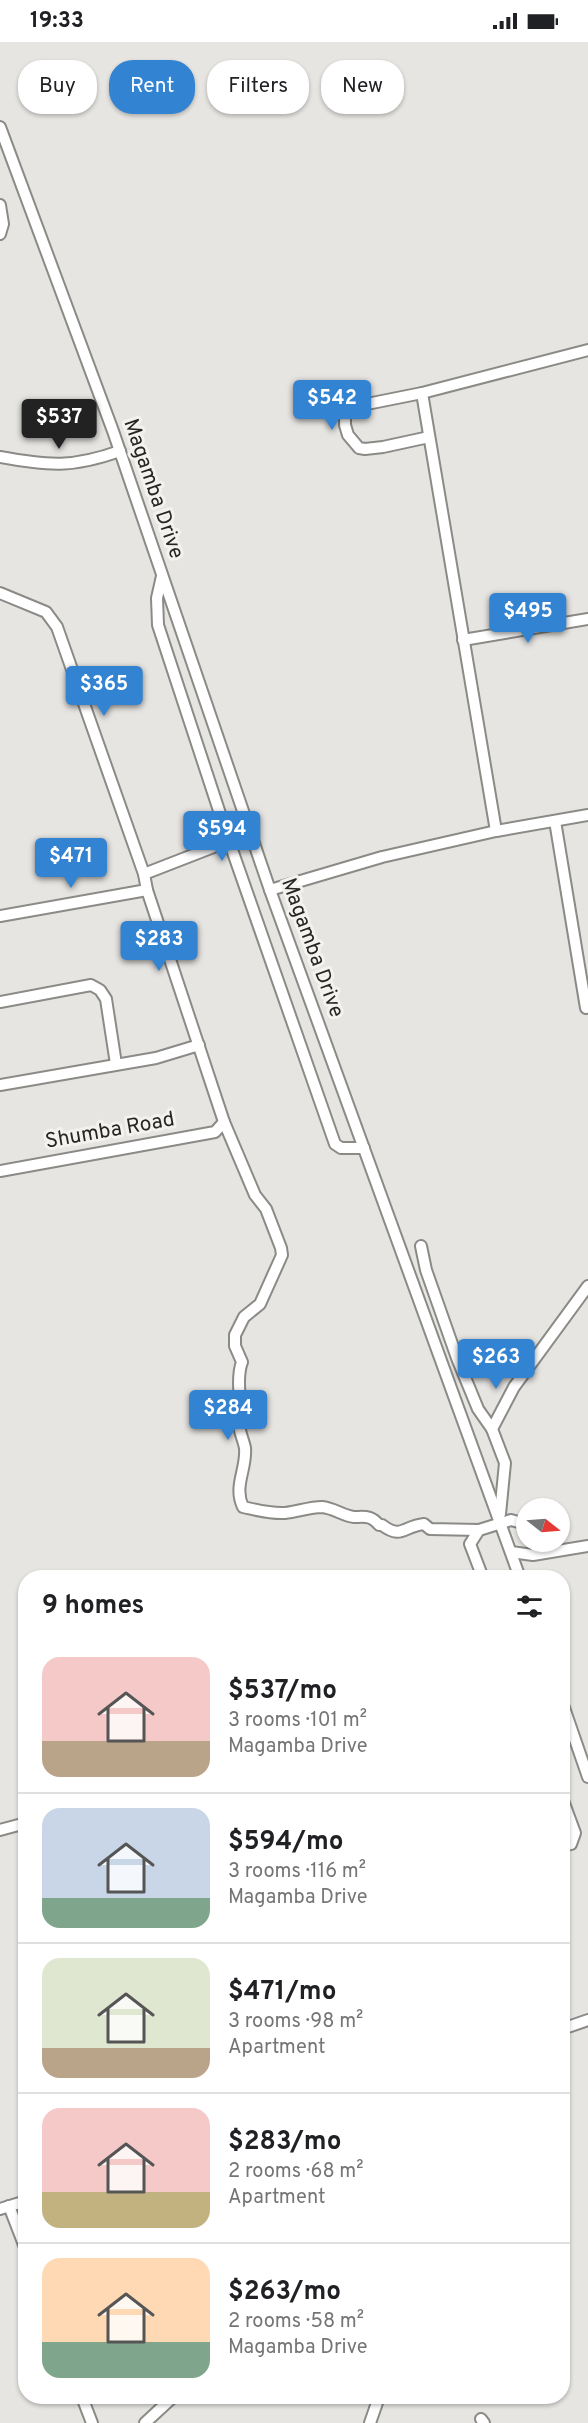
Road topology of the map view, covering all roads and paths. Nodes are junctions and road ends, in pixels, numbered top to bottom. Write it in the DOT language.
graph roads {
  1 [pos="0,127"];
  2 [pos="0,205"];
  3 [pos="0,234"];
  4 [pos="588,350"];
  5 [pos="422,393"];
  6 [pos="429,437"];
  7 [pos="120,451"];
  8 [pos="0,457"];
  9 [pos="162,576"];
  10 [pos="0,593"];
  11 [pos="588,619"];
  12 [pos="464,640"];
  13 [pos="588,815"];
  14 [pos="555,821"];
  15 [pos="496,831"];
  16 [pos="251,837"];
  17 [pos="229,841"];
  18 [pos="144,874"];
  19 [pos="147,890"];
  20 [pos="270,890"];
  21 [pos="0,916"];
  22 [pos="584,975"];
  23 [pos="0,1002"];
  24 [pos="586,1008"];
  25 [pos="199,1045"];
  26 [pos="116,1064"];
  27 [pos="0,1085"];
  28 [pos="224,1122"];
  29 [pos="364,1148"];
  30 [pos="0,1171"];
  31 [pos="421,1246"];
  32 [pos="588,1286"];
  33 [pos="492,1429"];
  34 [pos="516,1521"];
  35 [pos="500,1522"];
  36 [pos="479,1530"];
  37 [pos="588,1546"];
  38 [pos="511,1552"];
  39 [pos="480,1570"];
  40 [pos="517,1570"];
  41 [pos="570,1725"];
  42 [pos="588,1778"];
  43 [pos="570,1820"];
  44 [pos="18,1825"];
  45 [pos="0,1830"];
  46 [pos="570,1844"];
  47 [pos="588,2020"];
  48 [pos="570,2026"];
  49 [pos="4,2207"];
  50 [pos="18,2234"];
  51 [pos="85,2404"];
  52 [pos="165,2404"];
  53 [pos="377,2404"];
  54 [pos="92,2423"];
  55 [pos="145,2423"];
  56 [pos="370,2423"];
  1 -- 7 [label="street, Magamba Drive"];
  2 -- 3 [label="street"];
  4 -- 5 [label="street"];
  5 -- 6 [label="street"];
  5 -- 6 [label="street"];
  6 -- 12 [label="street"];
  7 -- 8 [label="street"];
  7 -- 9 [label="street, Magamba Drive"];
  9 -- 16 [label="street, Magamba Drive"];
  9 -- 17 [label="street"];
  10 -- 18 [label="street"];
  11 -- 12 [label="street"];
  12 -- 15 [label="street"];
  13 -- 14 [label="street"];
  14 -- 15 [label="street"];
  14 -- 22 [label="street"];
  15 -- 20 [label="street"];
  16 -- 17 [label="street"];
  16 -- 20 [label="street, Magamba Drive"];
  17 -- 18 [label="street"];
  17 -- 29 [label="street"];
  18 -- 19 [label="street"];
  19 -- 21 [label="street"];
  19 -- 25 [label="street"];
  20 -- 29 [label="street, Magamba Drive"];
  22 -- 24 [label="street"];
  23 -- 26 [label="street"];
  25 -- 26 [label="street"];
  25 -- 28 [label="street"];
  26 -- 27 [label="street"];
  28 -- 30 [label="street, Shumba Road"];
  28 -- 36 [label="street"];
  29 -- 35 [label="street, Magamba Drive"];
  31 -- 33 [label="street"];
  32 -- 33 [label="street"];
  33 -- 35 [label="street"];
  34 -- 35 [label="street"];
  35 -- 36 [label="street"];
  35 -- 38 [label="street, Magamba Drive"];
  36 -- 39 [label="street"];
  37 -- 38 [label="street"];
  38 -- 40 [label="street, Magamba Drive"];
  41 -- 42 [label="street"];
  43 -- 46 [label="street"];
  44 -- 45 [label="street"];
  47 -- 48 [label="street"];
  49 -- 50 [label="street"];
  51 -- 54 [label="street"];
  52 -- 55 [label="street"];
  53 -- 56 [label="street"];
}
